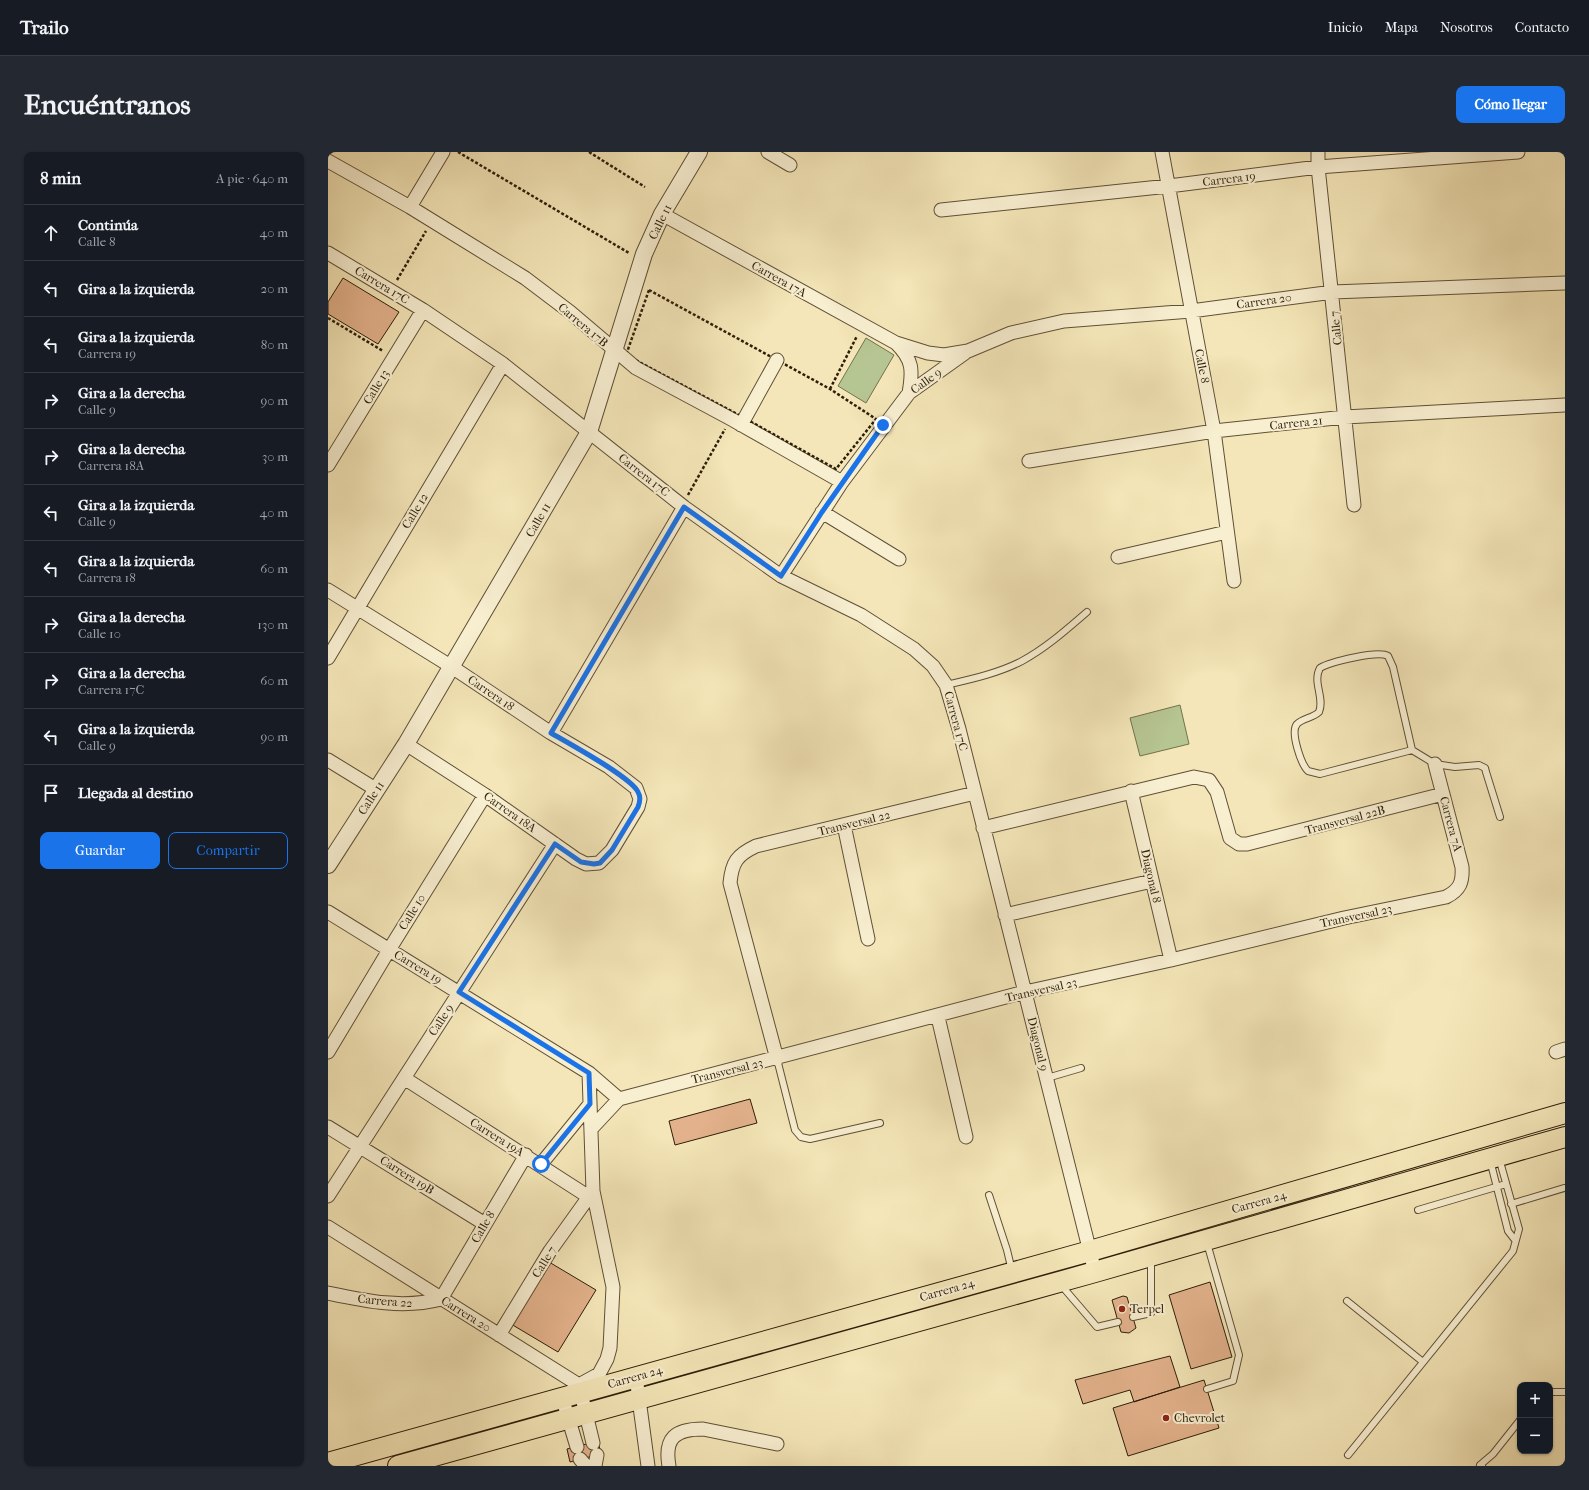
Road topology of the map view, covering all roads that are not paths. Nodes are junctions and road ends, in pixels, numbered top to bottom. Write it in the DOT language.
graph roads {
  1 [pos="442,152"];
  2 [pos="699,152"];
  3 [pos="768,152"];
  4 [pos="1162,152"];
  5 [pos="1318,152"];
  6 [pos="1518,152"];
  7 [pos="328,161"];
  8 [pos="790,165"];
  9 [pos="1318,168"];
  10 [pos="1169,186"];
  11 [pos="410,207"];
  12 [pos="941,210"];
  13 [pos="662,214"];
  14 [pos="329,257"];
  15 [pos="1565,283"];
  16 [pos="1333,292"];
  17 [pos="423,310"];
  18 [pos="1191,311"];
  19 [pos="896,343"];
  20 [pos="614,351"];
  21 [pos="968,351"];
  22 [pos="777,360"];
  23 [pos="503,364"];
  24 [pos="909,393"];
  25 [pos="1565,405"];
  26 [pos="1345,417"];
  27 [pos="738,422"];
  28 [pos="1214,431"];
  29 [pos="589,432"];
  30 [pos="1029,461"];
  31 [pos="328,465"];
  32 [pos="842,482"];
  33 [pos="1354,505"];
  34 [pos="683,506"];
  35 [pos="822,512"];
  36 [pos="1226,532"];
  37 [pos="1118,556"];
  38 [pos="899,559"];
  39 [pos="781,576"];
  40 [pos="1234,581"];
  41 [pos="328,590"];
  42 [pos="357,608"];
  43 [pos="1087,612"];
  44 [pos="328,658"];
  45 [pos="452,667"];
  46 [pos="946,685"];
  47 [pos="551,733"];
  48 [pos="406,744"];
  49 [pos="1412,750"];
  50 [pos="328,760"];
  51 [pos="1435,764"];
  52 [pos="376,790"];
  53 [pos="1131,791"];
  54 [pos="974,793"];
  55 [pos="1443,794"];
  56 [pos="485,795"];
  57 [pos="1500,817"];
  58 [pos="844,825"];
  59 [pos="983,828"];
  60 [pos="555,844"];
  61 [pos="612,850"];
  62 [pos="328,865"];
  63 [pos="1152,881"];
  64 [pos="1461,884"];
  65 [pos="328,912"];
  66 [pos="1005,915"];
  67 [pos="868,939"];
  68 [pos="388,950"];
  69 [pos="1171,960"];
  70 [pos="459,992"];
  71 [pos="1025,992"];
  72 [pos="938,1017"];
  73 [pos="328,1052"];
  74 [pos="777,1059"];
  75 [pos="1080,1068"];
  76 [pos="589,1073"];
  77 [pos="404,1078"];
  78 [pos="1047,1078"];
  79 [pos="619,1099"];
  80 [pos="590,1104"];
  81 [pos="1565,1113"];
  82 [pos="880,1123"];
  83 [pos="328,1127"];
  84 [pos="591,1129"];
  85 [pos="966,1137"];
  86 [pos="1565,1137"];
  87 [pos="360,1146"];
  88 [pos="526,1155"];
  89 [pos="1494,1157"];
  90 [pos="541,1164"];
  91 [pos="1506,1184"];
  92 [pos="1497,1187"];
  93 [pos="1564,1188"];
  94 [pos="591,1194"];
  95 [pos="989,1195"];
  96 [pos="328,1196"];
  97 [pos="1512,1204"];
  98 [pos="1418,1210"];
  99 [pos="485,1224"];
  100 [pos="328,1228"];
  101 [pos="1206,1240"];
  102 [pos="1515,1240"];
  103 [pos="1090,1251"];
  104 [pos="1151,1255"];
  105 [pos="1012,1272"];
  106 [pos="1095,1272"];
  107 [pos="1059,1282"];
  108 [pos="328,1293"];
  109 [pos="441,1299"];
  110 [pos="1347,1301"];
  111 [pos="1133,1317"];
  112 [pos="1118,1322"];
  113 [pos="499,1335"];
  114 [pos="1423,1362"];
  115 [pos="636,1377"];
  116 [pos="580,1389"];
  117 [pos="1207,1389"];
  118 [pos="1553,1392"];
  119 [pos="1565,1392"];
  120 [pos="562,1397"];
  121 [pos="640,1399"];
  122 [pos="577,1415"];
  123 [pos="1517,1424"];
  124 [pos="777,1444"];
  125 [pos="595,1454"];
  126 [pos="1348,1455"];
  127 [pos="581,1457"];
  128 [pos="328,1463"];
  129 [pos="398,1466"];
  130 [pos="648,1466"];
  131 [pos="669,1466"];
  132 [pos="1482,1466"];
  1 -- 11 [label="street"];
  2 -- 13 [label="street, Calle 11"];
  3 -- 8 [label="street"];
  4 -- 10 [label="street, Calle 8"];
  5 -- 9 [label="street, Calle 7"];
  6 -- 9 [label="street, Carrera 19"];
  7 -- 11 [label="street, Carrera 17B"];
  9 -- 10 [label="street, Carrera 19"];
  9 -- 16 [label="street, Calle 7"];
  10 -- 12 [label="street, Carrera 19"];
  10 -- 18 [label="street, Calle 8"];
  11 -- 20 [label="street, Carrera 17B"];
  13 -- 19 [label="street, Carrera 17A"];
  13 -- 20 [label="street, Calle 11"];
  14 -- 17 [label="street, Carrera 17C"];
  15 -- 16 [label="street, Carrera 20"];
  16 -- 18 [label="street, Carrera 20"];
  16 -- 26 [label="street, Calle 7"];
  17 -- 23 [label="street, Carrera 17C"];
  17 -- 31 [label="street, Calle 13"];
  18 -- 21 [label="street, Carrera 20"];
  18 -- 28 [label="street, Calle 8"];
  19 -- 21 [label="street, Carrera 17A"];
  19 -- 24 [label="street, Carrera 17A"];
  20 -- 27 [label="street, Carrera 17B"];
  20 -- 29 [label="street, Calle 11"];
  21 -- 24 [label="street, Calle 9"];
  22 -- 27 [label="street"];
  23 -- 29 [label="street, Carrera 17C"];
  23 -- 42 [label="street, Calle 12"];
  24 -- 32 [label="street, Calle 9"];
  25 -- 26 [label="street, Carrera 21"];
  26 -- 28 [label="street, Carrera 21"];
  26 -- 33 [label="street, Calle 7"];
  27 -- 32 [label="street, Carrera 17B"];
  28 -- 30 [label="street, Carrera 21"];
  28 -- 36 [label="street, Calle 8"];
  29 -- 34 [label="street, Carrera 17C"];
  29 -- 45 [label="street, Calle 11"];
  32 -- 35 [label="street, Calle 9"];
  34 -- 39 [label="street, Carrera 17C"];
  34 -- 47 [label="street"];
  35 -- 38 [label="street"];
  35 -- 39 [label="street, Calle 9"];
  36 -- 37 [label="street"];
  36 -- 40 [label="street, Calle 8"];
  39 -- 46 [label="street, Carrera 17C"];
  41 -- 42 [label="street, Carrera 18"];
  42 -- 44 [label="street, Calle 12"];
  42 -- 45 [label="street, Carrera 18"];
  43 -- 46 [label="lane"];
  45 -- 47 [label="street, Carrera 18"];
  45 -- 48 [label="street, Calle 11"];
  46 -- 54 [label="street, Carrera 17C"];
  47 -- 61 [label="street, Carrera 18"];
  48 -- 52 [label="street, Calle 11"];
  48 -- 56 [label="street, Carrera 18A"];
  49 -- 49 [label="lane"];
  49 -- 51 [label="lane"];
  50 -- 52 [label="street"];
  51 -- 55 [label="street, Carrera 7A"];
  51 -- 57 [label="lane"];
  52 -- 62 [label="street, Calle 11"];
  53 -- 55 [label="street, Transversal 22B"];
  53 -- 59 [label="street"];
  53 -- 63 [label="street, Diagonal 8"];
  54 -- 58 [label="street, Transversal 22"];
  54 -- 59 [label="street, Diagonal 9"];
  55 -- 64 [label="street, Carrera 7A"];
  56 -- 60 [label="street, Carrera 18A"];
  56 -- 68 [label="street, Calle 10"];
  58 -- 67 [label="street"];
  58 -- 74 [label="street, Transversal 22"];
  59 -- 66 [label="street, Diagonal 9"];
  60 -- 61 [label="street, Carrera 18A"];
  60 -- 70 [label="street, Calle 9"];
  63 -- 66 [label="street"];
  63 -- 69 [label="street, Diagonal 8"];
  64 -- 69 [label="street, Transversal 23"];
  65 -- 68 [label="street, Carrera 19"];
  66 -- 71 [label="street, Diagonal 9"];
  68 -- 70 [label="street, Carrera 19"];
  68 -- 73 [label="street, Calle 10"];
  69 -- 71 [label="street, Transversal 23"];
  70 -- 76 [label="street, Carrera 19"];
  70 -- 77 [label="street, Calle 9"];
  71 -- 72 [label="street, Transversal 23"];
  71 -- 78 [label="street, Diagonal 9"];
  72 -- 74 [label="street, Transversal 23"];
  72 -- 85 [label="street"];
  74 -- 79 [label="street, Transversal 23"];
  74 -- 82 [label="lane"];
  75 -- 78 [label="lane"];
  76 -- 79 [label="street"];
  76 -- 80 [label="street"];
  77 -- 87 [label="street, Calle 9"];
  77 -- 88 [label="street, Carrera 19A"];
  78 -- 103 [label="street, Diagonal 9"];
  79 -- 84 [label="street"];
  80 -- 84 [label="street"];
  80 -- 90 [label="street"];
  81 -- 103 [label="main road, Carrera 24"];
  83 -- 87 [label="street, Carrera 19B"];
  84 -- 94 [label="street"];
  86 -- 89 [label="main road, Carrera 24"];
  87 -- 96 [label="street, Calle 9"];
  87 -- 99 [label="street, Carrera 19B"];
  88 -- 90 [label="street, Carrera 19A"];
  88 -- 99 [label="street, Calle 8"];
  89 -- 91 [label="lane"];
  89 -- 92 [label="lane"];
  89 -- 101 [label="main road, Carrera 24"];
  90 -- 94 [label="street, Carrera 19A"];
  91 -- 92 [label="lane"];
  91 -- 97 [label="lane"];
  92 -- 98 [label="lane"];
  92 -- 102 [label="lane"];
  93 -- 97 [label="lane"];
  94 -- 113 [label="street, Calle 7"];
  94 -- 116 [label="street"];
  95 -- 105 [label="lane"];
  97 -- 102 [label="lane"];
  99 -- 109 [label="street, Calle 8"];
  100 -- 109 [label="street, Carrera 20"];
  101 -- 104 [label="main road, Carrera 24"];
  101 -- 117 [label="lane"];
  102 -- 114 [label="lane"];
  103 -- 105 [label="main road, Carrera 24"];
  103 -- 106 [label="street, Diagonal 9"];
  104 -- 106 [label="main road, Carrera 24"];
  104 -- 111 [label="lane"];
  105 -- 115 [label="main road, Carrera 24"];
  106 -- 107 [label="main road, Carrera 24"];
  107 -- 112 [label="lane"];
  107 -- 121 [label="main road, Carrera 24"];
  108 -- 109 [label="street, Carrera 22"];
  109 -- 113 [label="street, Carrera 20"];
  110 -- 114 [label="lane"];
  113 -- 116 [label="street, Carrera 20"];
  114 -- 126 [label="lane"];
  115 -- 116 [label="main road, Carrera 24"];
  115 -- 121 [label="street"];
  116 -- 120 [label="main road, Carrera 24"];
  116 -- 122 [label="street"];
  118 -- 119 [label="lane"];
  120 -- 122 [label="street"];
  120 -- 128 [label="main road, Carrera 24"];
  121 -- 122 [label="main road, Carrera 24"];
  121 -- 130 [label="street"];
  122 -- 125 [label="street"];
  122 -- 127 [label="street"];
  122 -- 129 [label="main road, Carrera 24"];
  123 -- 132 [label="lane"];
  124 -- 131 [label="street"];
}
